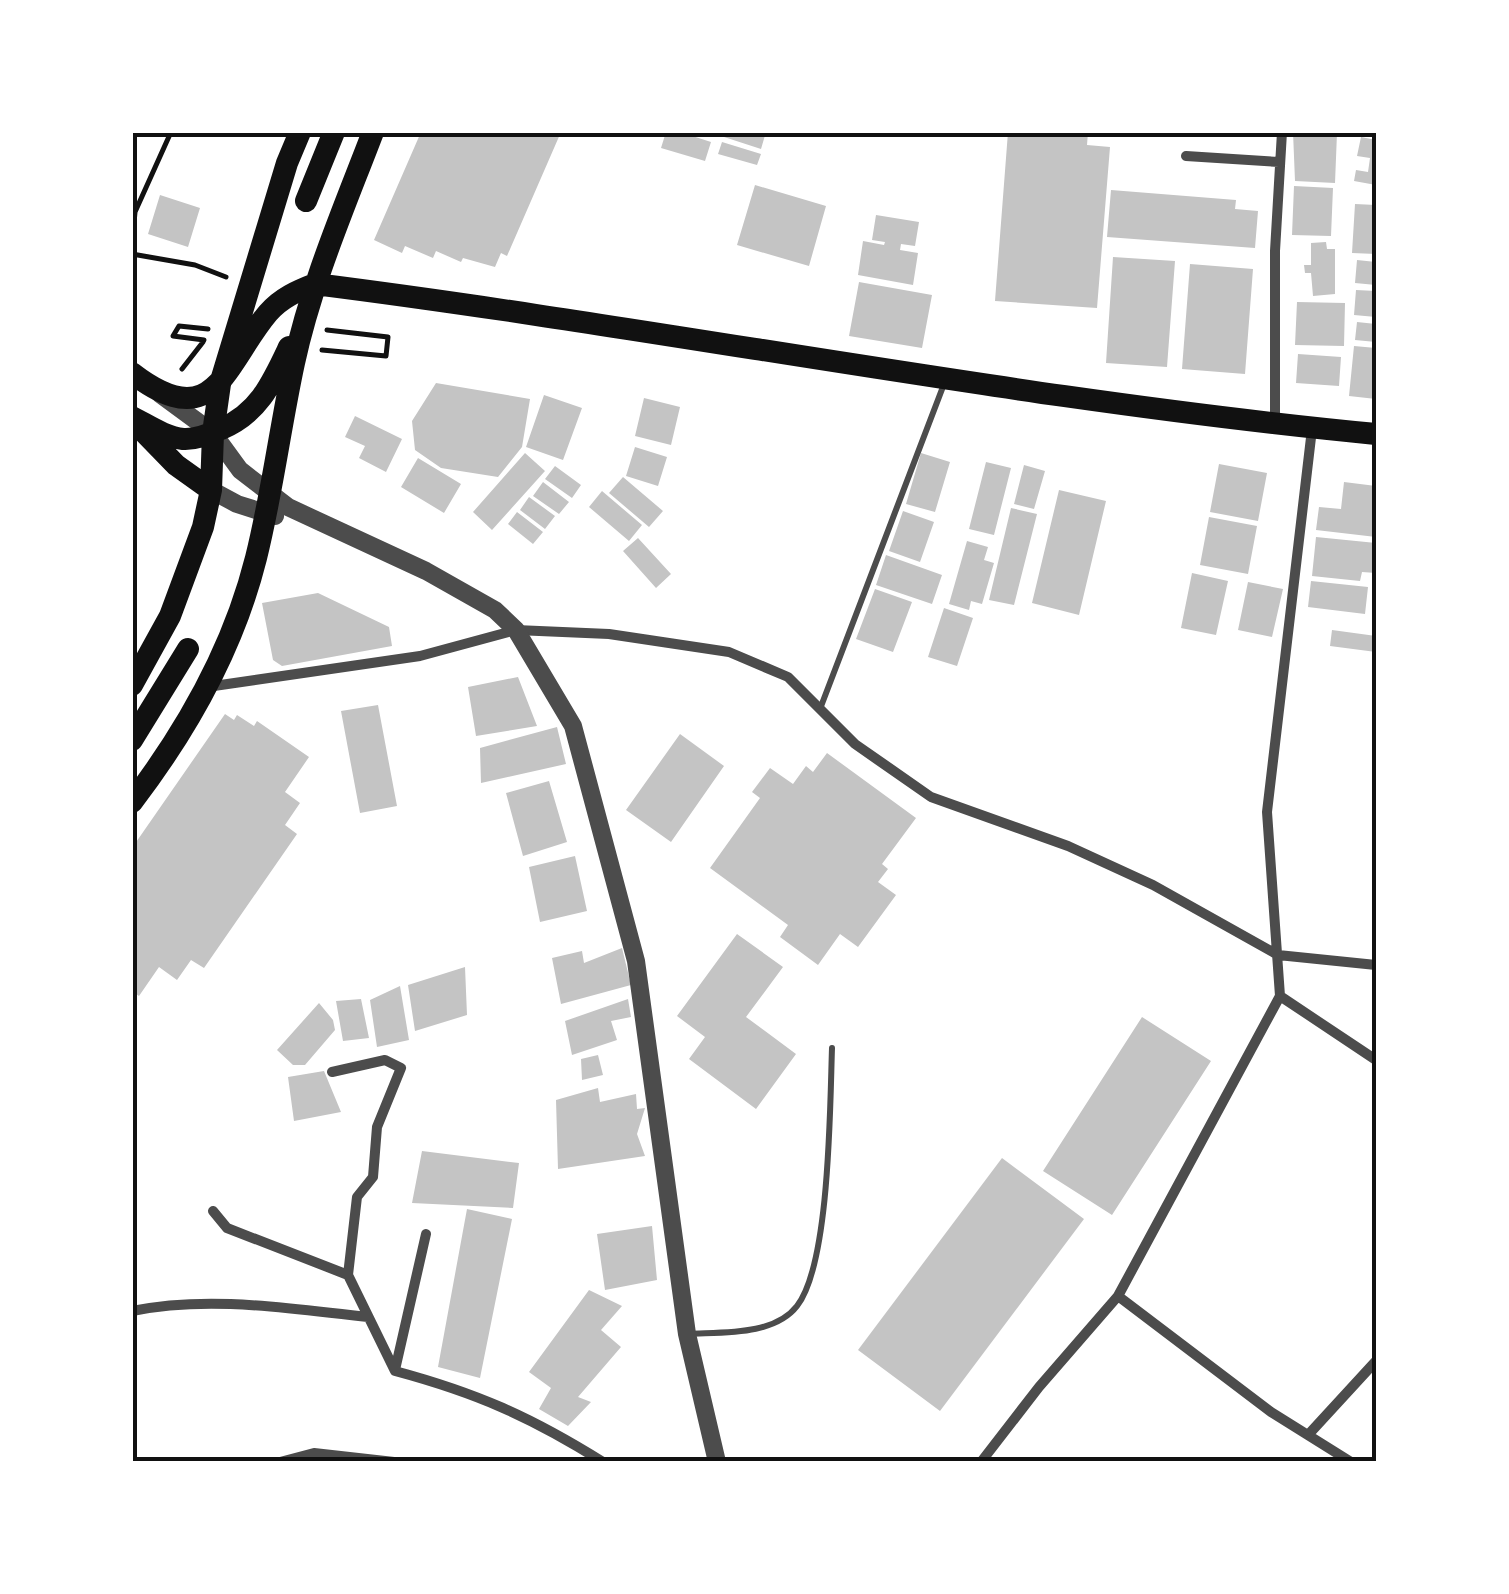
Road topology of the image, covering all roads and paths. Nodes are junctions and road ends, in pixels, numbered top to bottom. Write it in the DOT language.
graph roads {
  1 [pos="172,132"];
  2 [pos="300,132"];
  3 [pos="334,132"];
  4 [pos="373,132"];
  5 [pos="1282,132"];
  6 [pos="1186,156"];
  7 [pos="1280,162"];
  8 [pos="306,201"];
  9 [pos="132,245"];
  10 [pos="132,254"];
  11 [pos="229,278"];
  12 [pos="315,284"];
  13 [pos="210,329"];
  14 [pos="204,340"];
  15 [pos="132,373"];
  16 [pos="946,378"];
  17 [pos="220,384"];
  18 [pos="152,388"];
  19 [pos="132,419"];
  20 [pos="1275,424"];
  21 [pos="1312,428"];
  22 [pos="213,433"];
  23 [pos="1376,434"];
  24 [pos="211,490"];
  25 [pos="266,504"];
  26 [pos="516,630"];
  27 [pos="188,650"];
  28 [pos="132,685"];
  29 [pos="206,688"];
  30 [pos="820,710"];
  31 [pos="132,740"];
  32 [pos="132,802"];
  33 [pos="1278,955"];
  34 [pos="1376,965"];
  35 [pos="1280,996"];
  36 [pos="832,1048"];
  37 [pos="1376,1060"];
  38 [pos="332,1072"];
  39 [pos="213,1211"];
  40 [pos="426,1234"];
  41 [pos="348,1276"];
  42 [pos="1118,1296"];
  43 [pos="132,1311"];
  44 [pos="368,1317"];
  45 [pos="686,1334"];
  46 [pos="1376,1361"];
  47 [pos="395,1371"];
  48 [pos="1308,1435"];
  49 [pos="280,1462"];
  50 [pos="394,1462"];
  51 [pos="603,1462"];
  52 [pos="717,1462"];
  53 [pos="981,1462"];
  54 [pos="1350,1462"];
  1 -- 9 [label="path"];
  2 -- 17 [label="main road"];
  3 -- 8 [label="main road"];
  4 -- 12 [label="main road"];
  5 -- 7 [label="street"];
  6 -- 7 [label="street"];
  7 -- 20 [label="street"];
  10 -- 11 [label="path"];
  12 -- 16 [label="main road"];
  12 -- 17 [label="main road"];
  12 -- 22 [label="main road"];
  12 -- 25 [label="main road"];
  13 -- 14 [label="path"];
  15 -- 18 [label="main road"];
  16 -- 20 [label="main road"];
  16 -- 30 [label="lane"];
  17 -- 18 [label="main road"];
  17 -- 22 [label="main road"];
  18 -- 22 [label="street"];
  19 -- 22 [label="main road"];
  19 -- 24 [label="main road"];
  20 -- 21 [label="main road"];
  21 -- 23 [label="main road"];
  21 -- 33 [label="street"];
  22 -- 24 [label="main road"];
  22 -- 25 [label="street"];
  24 -- 25 [label="street"];
  24 -- 28 [label="main road"];
  25 -- 26 [label="street"];
  25 -- 29 [label="main road"];
  26 -- 29 [label="street"];
  26 -- 30 [label="street"];
  26 -- 45 [label="street"];
  27 -- 31 [label="main road"];
  29 -- 32 [label="main road"];
  30 -- 33 [label="street"];
  33 -- 34 [label="street"];
  33 -- 35 [label="street"];
  35 -- 37 [label="street"];
  35 -- 42 [label="street"];
  36 -- 45 [label="lane"];
  38 -- 41 [label="street"];
  39 -- 41 [label="street"];
  40 -- 47 [label="street"];
  41 -- 44 [label="street"];
  42 -- 48 [label="street"];
  42 -- 53 [label="street"];
  43 -- 44 [label="street"];
  44 -- 47 [label="street"];
  45 -- 52 [label="street"];
  46 -- 48 [label="street"];
  47 -- 51 [label="street"];
  48 -- 54 [label="street"];
  49 -- 50 [label="street"];
}
